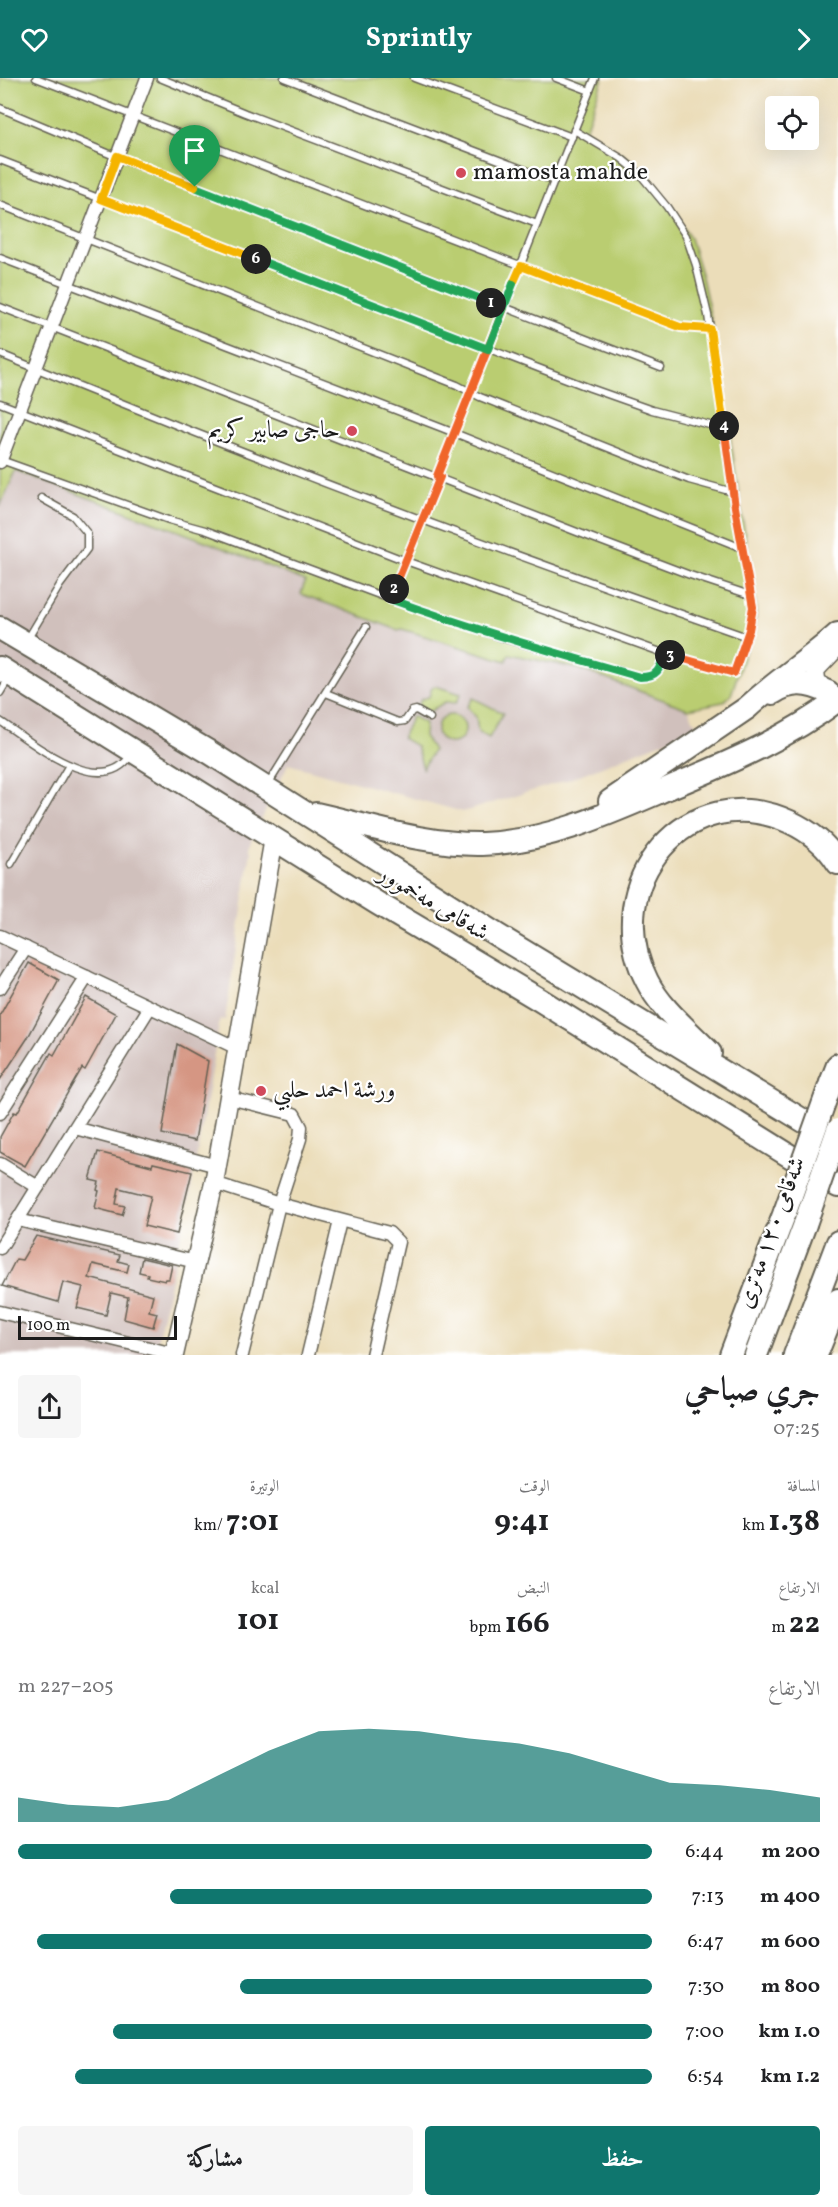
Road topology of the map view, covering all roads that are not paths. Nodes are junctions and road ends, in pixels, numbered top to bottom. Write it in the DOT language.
graph roads {
  1 [pos="36,78"];
  2 [pos="147,78"];
  3 [pos="160,78"];
  4 [pos="284,78"];
  5 [pos="414,78"];
  6 [pos="556,78"];
  7 [pos="595,78"];
  8 [pos="590,91"];
  9 [pos="0,108"];
  10 [pos="133,116"];
  11 [pos="573,134"];
  12 [pos="117,156"];
  13 [pos="0,160"];
  14 [pos="554,181"];
  15 [pos="101,199"];
  16 [pos="0,205"];
  17 [pos="537,224"];
  18 [pos="85,240"];
  19 [pos="0,258"];
  20 [pos="521,266"];
  21 [pos="68,284"];
  22 [pos="0,307"];
  23 [pos="504,308"];
  24 [pos="52,327"];
  25 [pos="710,329"];
  26 [pos="488,349"];
  27 [pos="0,354"];
  28 [pos="36,368"];
  29 [pos="661,368"];
  30 [pos="470,393"];
  31 [pos="0,403"];
  32 [pos="20,411"];
  33 [pos="725,429"];
  34 [pos="454,433"];
  35 [pos="0,461"];
  36 [pos="438,477"];
  37 [pos="733,492"];
  38 [pos="41,498"];
  39 [pos="422,519"];
  40 [pos="742,548"];
  41 [pos="406,561"];
  42 [pos="750,595"];
  43 [pos="390,599"];
  44 [pos="366,627"];
  45 [pos="0,628"];
  46 [pos="838,634"];
  47 [pos="747,637"];
  48 [pos="25,643"];
  49 [pos="838,647"];
  50 [pos="665,653"];
  51 [pos="4,678"];
  52 [pos="326,693"];
  53 [pos="830,694"];
  54 [pos="747,708"];
  55 [pos="430,718"];
  56 [pos="0,721"];
  57 [pos="134,751"];
  58 [pos="69,765"];
  59 [pos="266,789"];
  60 [pos="297,809"];
  61 [pos="547,833"];
  62 [pos="274,838"];
  63 [pos="838,863"];
  64 [pos="11,864"];
  65 [pos="0,936"];
  66 [pos="26,948"];
  67 [pos="87,977"];
  68 [pos="0,988"];
  69 [pos="150,1007"];
  70 [pos="237,1048"];
  71 [pos="835,1074"];
  72 [pos="734,1077"];
  73 [pos="229,1098"];
  74 [pos="0,1113"];
  75 [pos="75,1128"];
  76 [pos="838,1130"];
  77 [pos="838,1142"];
  78 [pos="0,1164"];
  79 [pos="216,1174"];
  80 [pos="838,1186"];
  81 [pos="38,1187"];
  82 [pos="279,1204"];
  83 [pos="18,1220"];
  84 [pos="340,1221"];
  85 [pos="837,1245"];
  86 [pos="0,1248"];
  87 [pos="196,1262"];
  88 [pos="838,1300"];
  89 [pos="0,1312"];
  90 [pos="828,1323"];
  91 [pos="174,1354"];
  92 [pos="242,1355"];
  93 [pos="308,1355"];
  94 [pos="372,1355"];
  95 [pos="731,1355"];
  96 [pos="756,1355"];
  97 [pos="795,1355"];
  98 [pos="816,1355"];
  99 [pos="824,1355"];
  1 -- 10 [label="lane"];
  2 -- 10 [label="street"];
  3 -- 17 [label="lane"];
  4 -- 14 [label="lane"];
  5 -- 11 [label="lane"];
  6 -- 8 [label="lane"];
  7 -- 8 [label="lane"];
  8 -- 11 [label="lane"];
  9 -- 12 [label="lane"];
  10 -- 12 [label="street"];
  10 -- 20 [label="lane"];
  11 -- 14 [label="lane"];
  11 -- 25 [label="lane"];
  12 -- 15 [label="street"];
  12 -- 23 [label="lane"];
  13 -- 15 [label="lane"];
  14 -- 17 [label="lane"];
  15 -- 18 [label="street"];
  15 -- 26 [label="lane"];
  16 -- 18 [label="lane"];
  17 -- 20 [label="lane"];
  18 -- 21 [label="street"];
  18 -- 30 [label="lane"];
  19 -- 21 [label="lane"];
  20 -- 23 [label="lane"];
  20 -- 25 [label="lane"];
  21 -- 24 [label="street"];
  21 -- 34 [label="lane"];
  22 -- 24 [label="lane"];
  23 -- 26 [label="lane"];
  23 -- 29 [label="lane"];
  24 -- 28 [label="street"];
  24 -- 36 [label="lane"];
  25 -- 33 [label="lane"];
  26 -- 30 [label="lane"];
  26 -- 33 [label="lane"];
  27 -- 28 [label="lane"];
  28 -- 32 [label="street"];
  28 -- 39 [label="lane"];
  30 -- 34 [label="lane"];
  30 -- 37 [label="lane"];
  31 -- 32 [label="lane"];
  32 -- 35 [label="street"];
  32 -- 41 [label="lane"];
  33 -- 37 [label="lane"];
  34 -- 36 [label="lane"];
  34 -- 40 [label="lane"];
  35 -- 43 [label="lane"];
  36 -- 39 [label="lane"];
  36 -- 42 [label="lane"];
  37 -- 40 [label="lane"];
  38 -- 48 [label="lane"];
  39 -- 41 [label="lane"];
  39 -- 47 [label="lane"];
  40 -- 42 [label="lane"];
  41 -- 43 [label="lane"];
  41 -- 50 [label="lane"];
  42 -- 47 [label="lane"];
  43 -- 50 [label="lane"];
  44 -- 52 [label="lane"];
  45 -- 48 [label="highway, شەقامی مەخموور"];
  46 -- 54 [label="highway"];
  47 -- 50 [label="lane"];
  48 -- 59 [label="highway, شەقامی مەخموور"];
  49 -- 53 [label="street"];
  51 -- 57 [label="highway, شەقامی مەخموور"];
  52 -- 55 [label="lane"];
  52 -- 59 [label="lane"];
  53 -- 54 [label="highway"];
  53 -- 61 [label="highway"];
  54 -- 61 [label="highway"];
  56 -- 58 [label="lane"];
  57 -- 58 [label="lane"];
  57 -- 62 [label="highway, شەقامی مەخموور"];
  58 -- 64 [label="lane"];
  59 -- 60 [label="highway, شەقامی مەخموور"];
  60 -- 61 [label="highway"];
  60 -- 72 [label="highway, شەقامی مەخموور"];
  62 -- 70 [label="street"];
  62 -- 80 [label="highway, شەقامی مەخموور"];
  63 -- 72 [label="highway"];
  65 -- 66 [label="street"];
  66 -- 67 [label="street"];
  66 -- 68 [label="street"];
  67 -- 69 [label="street"];
  67 -- 74 [label="street"];
  69 -- 70 [label="street"];
  69 -- 75 [label="street"];
  70 -- 73 [label="street"];
  71 -- 95 [label="highway, bridge"];
  72 -- 77 [label="highway, شەقامی مەخموور"];
  73 -- 79 [label="street"];
  73 -- 82 [label="street"];
  75 -- 79 [label="street"];
  75 -- 81 [label="street"];
  76 -- 96 [label="highway, شەقامی ١٢٠ مەتری, bridge"];
  78 -- 81 [label="street"];
  79 -- 82 [label="street"];
  79 -- 87 [label="street"];
  81 -- 83 [label="street"];
  82 -- 84 [label="street"];
  82 -- 92 [label="street"];
  83 -- 86 [label="street"];
  83 -- 87 [label="street"];
  84 -- 93 [label="street"];
  84 -- 94 [label="street"];
  85 -- 97 [label="highway"];
  87 -- 91 [label="street"];
  88 -- 90 [label="highway"];
  89 -- 91 [label="street"];
  90 -- 98 [label="highway"];
  90 -- 99 [label="highway"];
}
